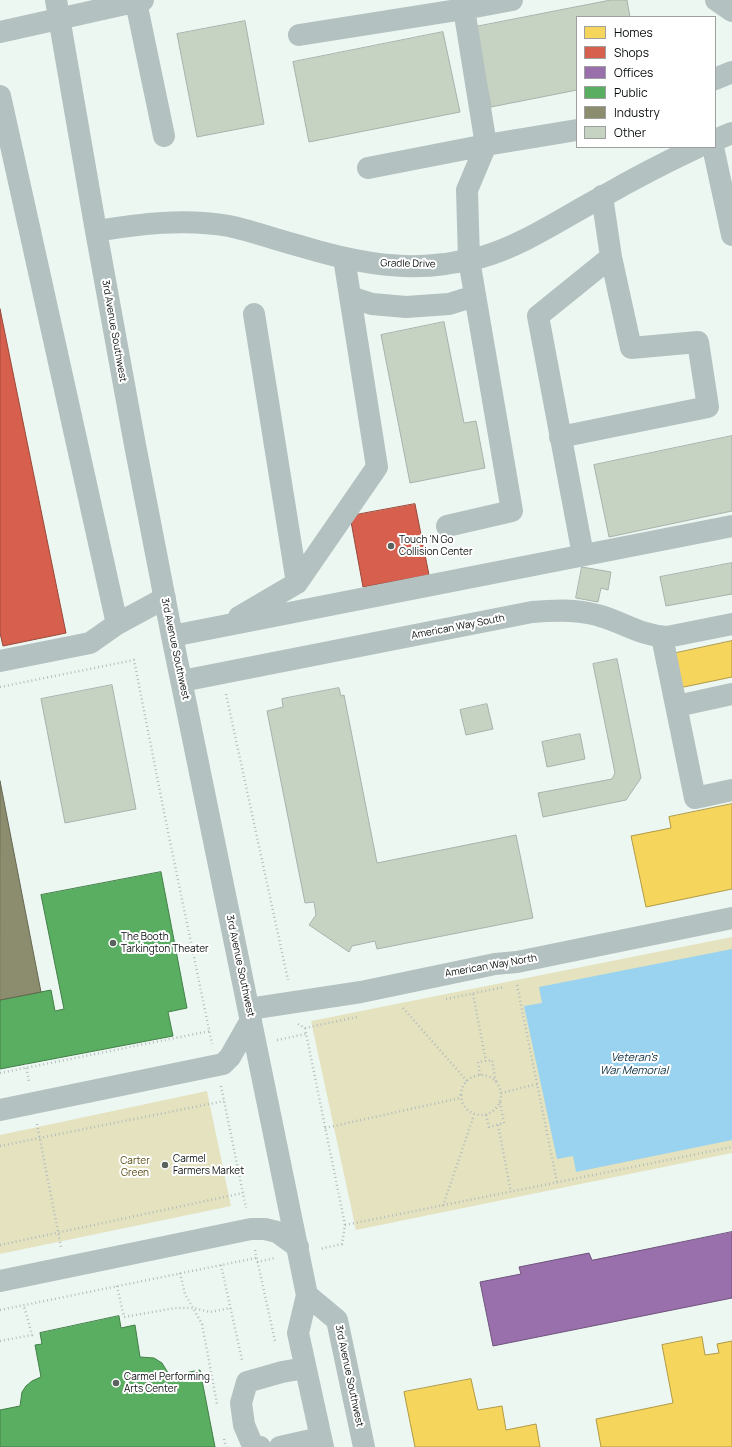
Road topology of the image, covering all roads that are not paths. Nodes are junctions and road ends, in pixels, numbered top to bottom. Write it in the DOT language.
graph roads {
  1 [pos="512,0"];
  2 [pos="716,0"];
  3 [pos="140,1"];
  4 [pos="464,9"];
  5 [pos="58,10"];
  6 [pos="732,11"];
  7 [pos="0,32"];
  8 [pos="299,36"];
  9 [pos="732,72"];
  10 [pos="716,79"];
  11 [pos="0,96"];
  12 [pos="576,130"];
  13 [pos="732,133"];
  14 [pos="164,136"];
  15 [pos="716,140"];
  16 [pos="486,145"];
  17 [pos="696,148"];
  18 [pos="713,148"];
  19 [pos="368,168"];
  20 [pos="602,196"];
  21 [pos="96,231"];
  22 [pos="732,235"];
  23 [pos="611,257"];
  24 [pos="344,258"];
  25 [pos="469,260"];
  26 [pos="475,296"];
  27 [pos="350,297"];
  28 [pos="254,314"];
  29 [pos="560,437"];
  30 [pos="447,526"];
  31 [pos="732,526"];
  32 [pos="583,555"];
  33 [pos="297,583"];
  34 [pos="165,598"];
  35 [pos="117,624"];
  36 [pos="732,624"];
  37 [pos="224,626"];
  38 [pos="172,636"];
  39 [pos="662,637"];
  40 [pos="0,661"];
  41 [pos="182,681"];
  42 [pos="732,694"];
  43 [pos="677,706"];
  44 [pos="732,790"];
  45 [pos="732,918"];
  46 [pos="250,1014"];
  47 [pos="0,1110"];
  48 [pos="298,1247"];
  49 [pos="0,1281"];
  50 [pos="307,1295"];
  51 [pos="305,1368"];
  52 [pos="322,1442"];
  53 [pos="260,1447"];
  54 [pos="280,1447"];
  55 [pos="364,1447"];
  1 -- 4 [label="street"];
  2 -- 6 [label="street"];
  3 -- 5 [label="street"];
  3 -- 14 [label="street"];
  4 -- 8 [label="street"];
  4 -- 16 [label="street"];
  5 -- 7 [label="street"];
  5 -- 21 [label="street, 3rd Avenue Southwest"];
  9 -- 10 [label="street"];
  11 -- 35 [label="street"];
  12 -- 16 [label="street"];
  13 -- 15 [label="street"];
  16 -- 19 [label="street"];
  16 -- 25 [label="street"];
  17 -- 20 [label="street, Gradle Drive"];
  18 -- 22 [label="street"];
  20 -- 23 [label="street"];
  20 -- 25 [label="street, Gradle Drive"];
  21 -- 24 [label="street, Gradle Drive"];
  21 -- 34 [label="street, 3rd Avenue Southwest"];
  23 -- 29 [label="street"];
  23 -- 29 [label="street"];
  24 -- 25 [label="street, Gradle Drive"];
  24 -- 27 [label="street"];
  25 -- 26 [label="street"];
  26 -- 27 [label="street"];
  26 -- 30 [label="street"];
  27 -- 33 [label="street"];
  28 -- 33 [label="street"];
  29 -- 32 [label="street"];
  31 -- 32 [label="street"];
  32 -- 37 [label="street"];
  33 -- 37 [label="street"];
  34 -- 35 [label="street"];
  34 -- 38 [label="street, 3rd Avenue Southwest"];
  35 -- 40 [label="street"];
  36 -- 39 [label="street, American Way South"];
  37 -- 38 [label="street"];
  38 -- 41 [label="street, 3rd Avenue Southwest"];
  39 -- 41 [label="street, American Way South"];
  39 -- 43 [label="street"];
  41 -- 46 [label="street, 3rd Avenue Southwest"];
  42 -- 43 [label="street"];
  43 -- 44 [label="street"];
  45 -- 46 [label="street, American Way North"];
  46 -- 47 [label="street"];
  46 -- 48 [label="street, 3rd Avenue Southwest"];
  48 -- 49 [label="street"];
  48 -- 50 [label="street, 3rd Avenue Southwest"];
  50 -- 51 [label="street, 3rd Avenue Southwest"];
  50 -- 55 [label="street, 3rd Avenue Southwest"];
  51 -- 52 [label="street, 3rd Avenue Southwest"];
  51 -- 53 [label="street"];
  52 -- 54 [label="street"];
}
